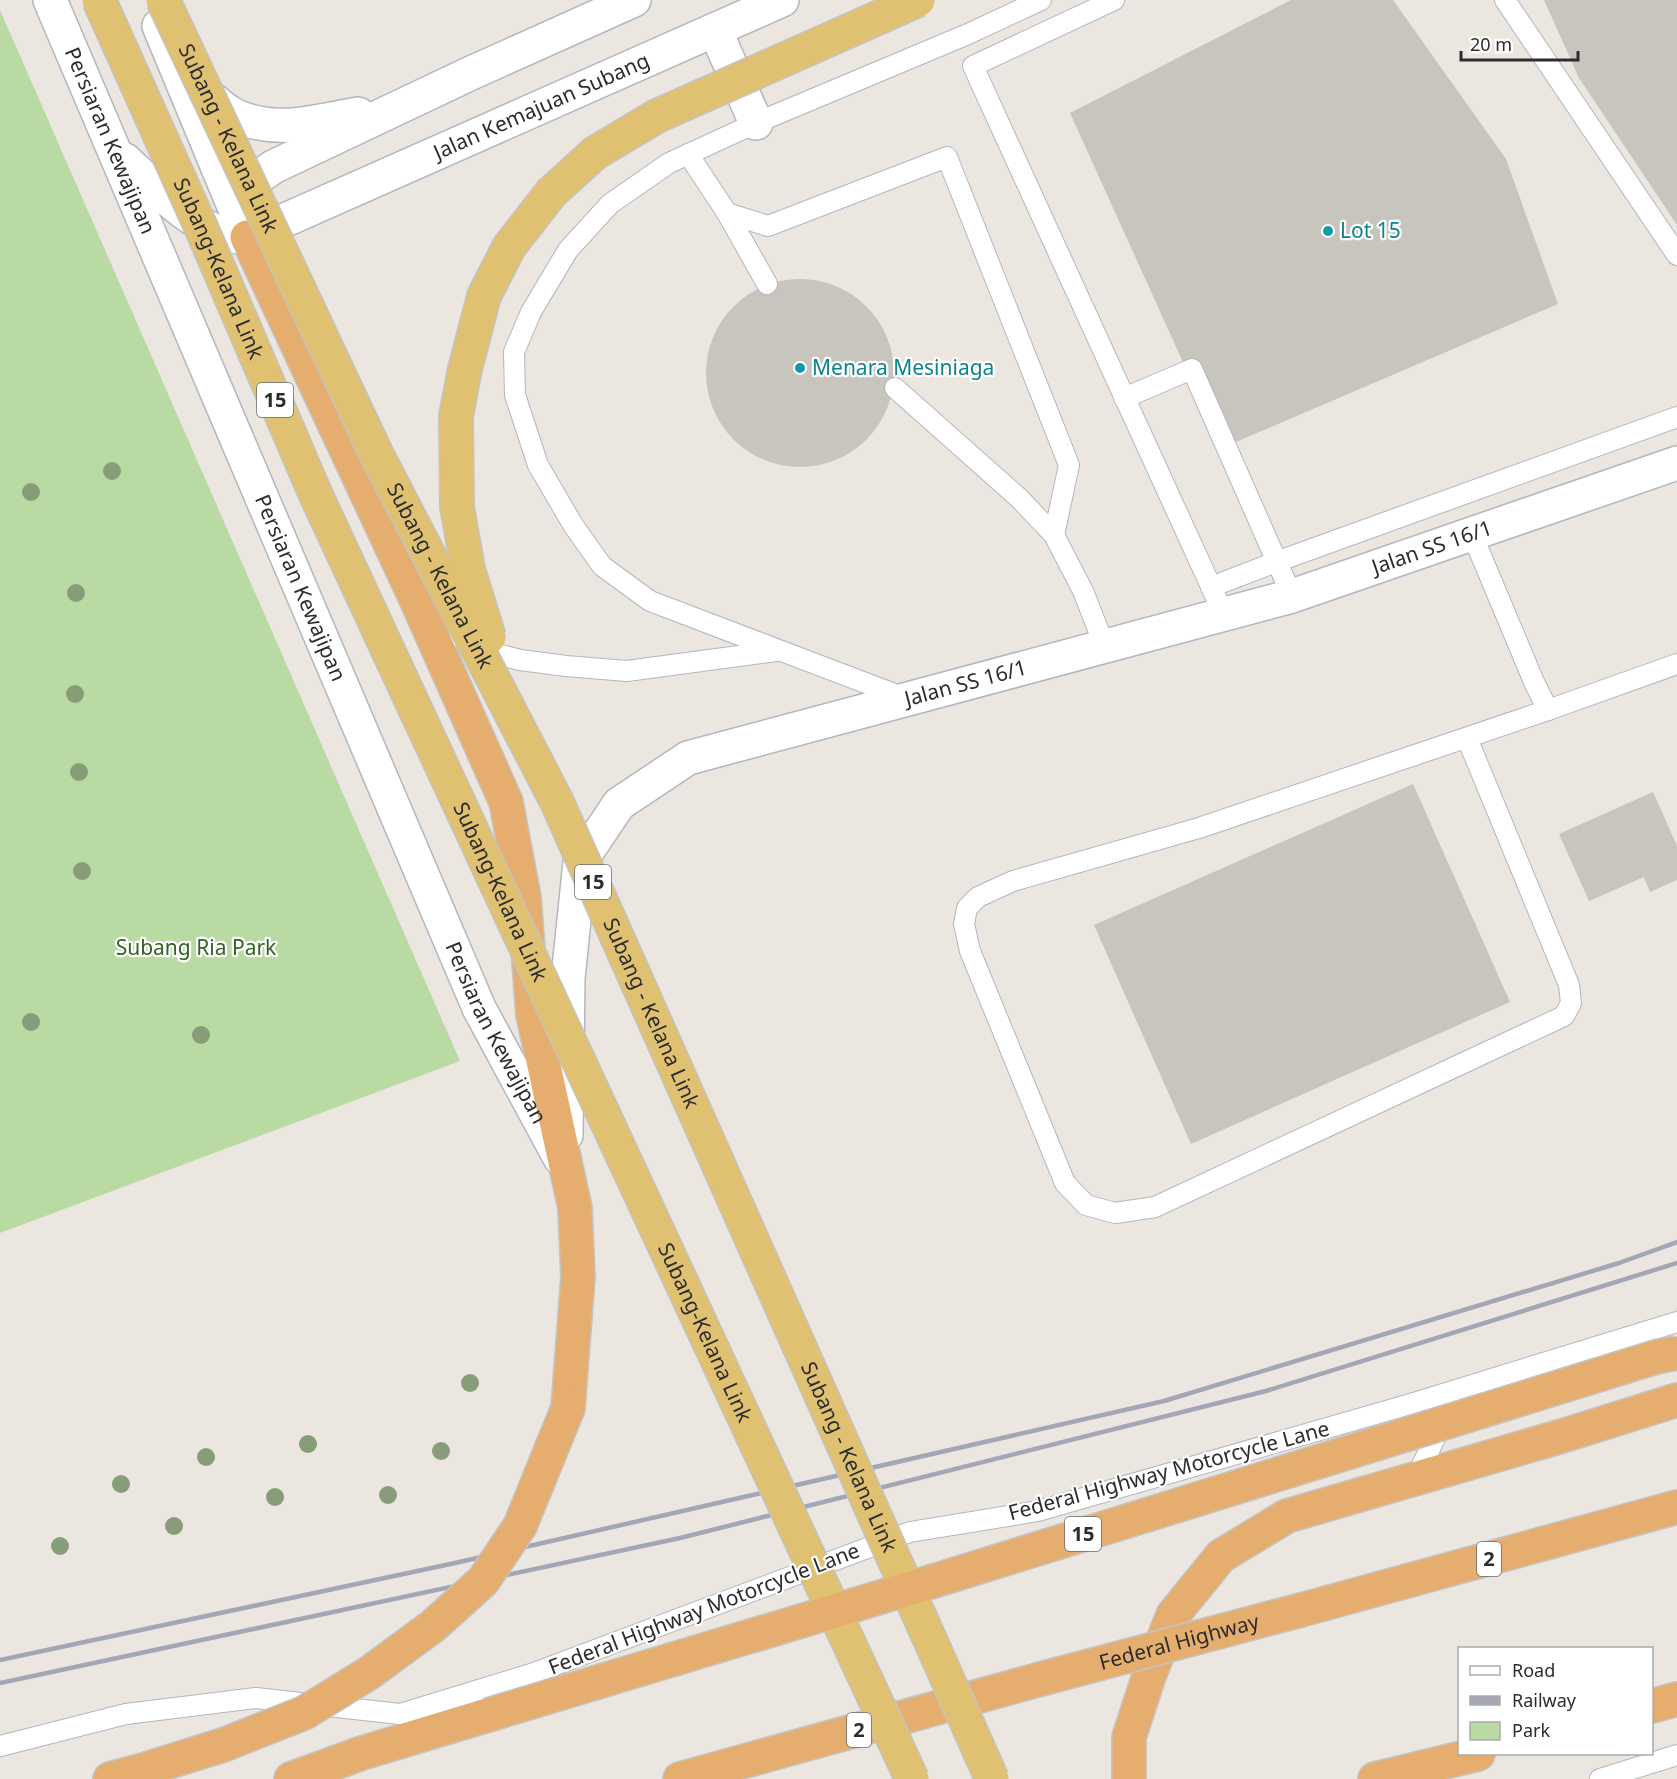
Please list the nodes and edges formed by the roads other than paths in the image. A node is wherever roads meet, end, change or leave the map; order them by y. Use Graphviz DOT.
graph roads {
  1 [pos="50,0"];
  2 [pos="99,0"];
  3 [pos="148,0"];
  4 [pos="163,0"];
  5 [pos="634,0"];
  6 [pos="782,0"];
  7 [pos="918,0"];
  8 [pos="1041,0"];
  9 [pos="1114,0"];
  10 [pos="1505,0"];
  11 [pos="715,30"];
  12 [pos="178,70"];
  13 [pos="399,107"];
  14 [pos="756,123"];
  15 [pos="115,150"];
  16 [pos="688,154"];
  17 [pos="727,213"];
  18 [pos="247,237"];
  19 [pos="1677,255"];
  20 [pos="767,284"];
  21 [pos="895,388"];
  22 [pos="1124,398"];
  23 [pos="1677,417"];
  24 [pos="1677,463"];
  25 [pos="1472,534"];
  26 [pos="1054,535"];
  27 [pos="1276,562"];
  28 [pos="1292,596"];
  29 [pos="415,597"];
  30 [pos="1217,601"];
  31 [pos="1105,647"];
  32 [pos="780,650"];
  33 [pos="1677,664"];
  34 [pos="910,699"];
  35 [pos="1548,710"];
  36 [pos="1467,738"];
  37 [pos="557,802"];
  38 [pos="565,1167"];
  39 [pos="1677,1322"];
  40 [pos="1677,1353"];
  41 [pos="1458,1389"];
  42 [pos="1677,1400"];
  43 [pos="1677,1408"];
  44 [pos="1562,1436"];
  45 [pos="1416,1478"];
  46 [pos="1677,1507"];
  47 [pos="1677,1699"];
  48 [pos="1653,1706"];
  49 [pos="0,1746"];
  50 [pos="1474,1755"];
  51 [pos="1677,1755"];
  52 [pos="125,1775"];
  53 [pos="291,1779"];
  54 [pos="680,1779"];
  55 [pos="912,1779"];
  56 [pos="992,1779"];
  57 [pos="1129,1779"];
  58 [pos="1375,1779"];
  59 [pos="1600,1779"];
  1 -- 15 [label="main road, Persiaran Kewajipan"];
  2 -- 55 [label="main road, Subang-Kelana Link / 15, bridge"];
  3 -- 12 [label="main road"];
  4 -- 37 [label="main road, Subang - Kelana Link / 15, bridge"];
  5 -- 13 [label="main road"];
  6 -- 11 [label="main road, Jalan Kemajuan Subang"];
  7 -- 37 [label="main road, bridge"];
  8 -- 14 [label="lane"];
  9 -- 22 [label="lane"];
  10 -- 19 [label="lane"];
  11 -- 14 [label="main road"];
  11 -- 18 [label="main road, Jalan Kemajuan Subang"];
  12 -- 13 [label="main road"];
  12 -- 18 [label="main road"];
  13 -- 18 [label="main road"];
  14 -- 16 [label="lane"];
  15 -- 18 [label="main road"];
  15 -- 38 [label="main road, Persiaran Kewajipan"];
  16 -- 17 [label="lane"];
  16 -- 32 [label="lane"];
  17 -- 20 [label="lane"];
  17 -- 26 [label="lane"];
  18 -- 29 [label="highway"];
  21 -- 26 [label="lane"];
  22 -- 27 [label="lane"];
  22 -- 30 [label="lane"];
  23 -- 27 [label="lane"];
  24 -- 25 [label="main road, Jalan SS 16/1"];
  25 -- 28 [label="main road, Jalan SS 16/1"];
  25 -- 35 [label="lane"];
  26 -- 31 [label="lane"];
  27 -- 28 [label="lane"];
  27 -- 30 [label="lane"];
  28 -- 30 [label="main road, Jalan SS 16/1"];
  29 -- 32 [label="lane"];
  29 -- 38 [label="highway"];
  30 -- 31 [label="main road, Jalan SS 16/1"];
  31 -- 34 [label="main road, Jalan SS 16/1"];
  32 -- 34 [label="lane"];
  33 -- 35 [label="lane"];
  34 -- 38 [label="main road, Jalan SS 16/1"];
  35 -- 36 [label="lane"];
  36 -- 36 [label="lane"];
  37 -- 56 [label="main road, Subang - Kelana Link / 15, bridge"];
  38 -- 52 [label="highway, bridge"];
  39 -- 41 [label="lane, Federal Highway Motorcycle Lane"];
  40 -- 53 [label="highway, 15, bridge"];
  41 -- 45 [label="lane"];
  41 -- 49 [label="lane, Federal Highway Motorcycle Lane"];
  42 -- 44 [label="highway"];
  43 -- 44 [label="highway"];
  44 -- 45 [label="highway"];
  45 -- 57 [label="highway"];
  46 -- 54 [label="highway, Federal Highway / 2, bridge"];
  47 -- 48 [label="highway"];
  50 -- 58 [label="highway"];
  51 -- 59 [label="lane"];
}
